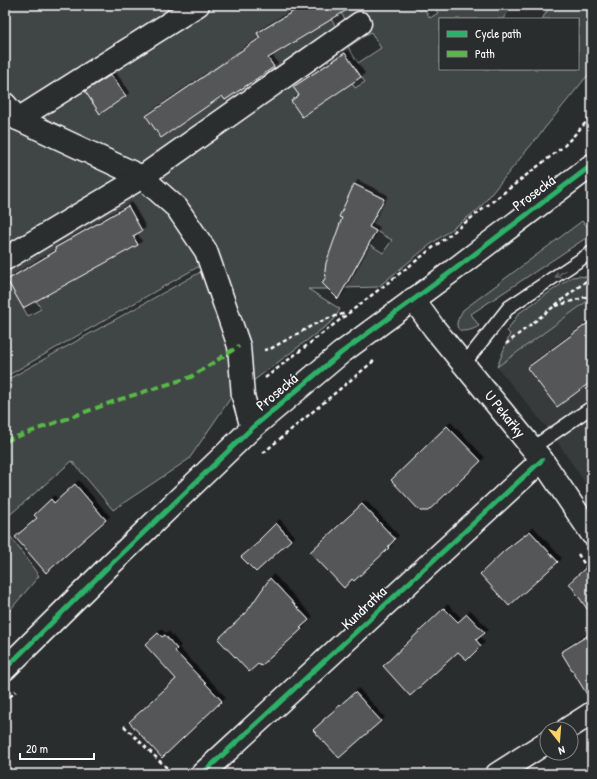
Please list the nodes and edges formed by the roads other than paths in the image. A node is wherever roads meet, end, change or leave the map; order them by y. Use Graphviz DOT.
graph roads {
  1 [pos="198,5"];
  2 [pos="360,23"];
  3 [pos="11,112"];
  4 [pos="592,165"];
  5 [pos="142,177"];
  6 [pos="592,252"];
  7 [pos="5,259"];
  8 [pos="413,299"];
  9 [pos="464,364"];
  10 [pos="592,406"];
  11 [pos="252,428"];
  12 [pos="537,454"];
  13 [pos="592,534"];
  14 [pos="5,668"];
  15 [pos="592,713"];
  16 [pos="579,721"];
  17 [pos="539,747"];
  18 [pos="202,774"];
  19 [pos="497,774"];
  1 -- 3 [label="street"];
  2 -- 5 [label="street"];
  3 -- 5 [label="street"];
  4 -- 8 [label="street, Prosecká"];
  5 -- 7 [label="street"];
  5 -- 11 [label="street"];
  6 -- 9 [label="lane, one-way"];
  8 -- 9 [label="street, U Pekařky"];
  8 -- 11 [label="street, Prosecká"];
  9 -- 12 [label="street, U Pekařky"];
  10 -- 12 [label="lane"];
  11 -- 14 [label="street, Prosecká"];
  12 -- 13 [label="street, U Pekařky"];
  12 -- 18 [label="street, Kundratka"];
  15 -- 16 [label="street"];
  17 -- 19 [label="street"];
}
